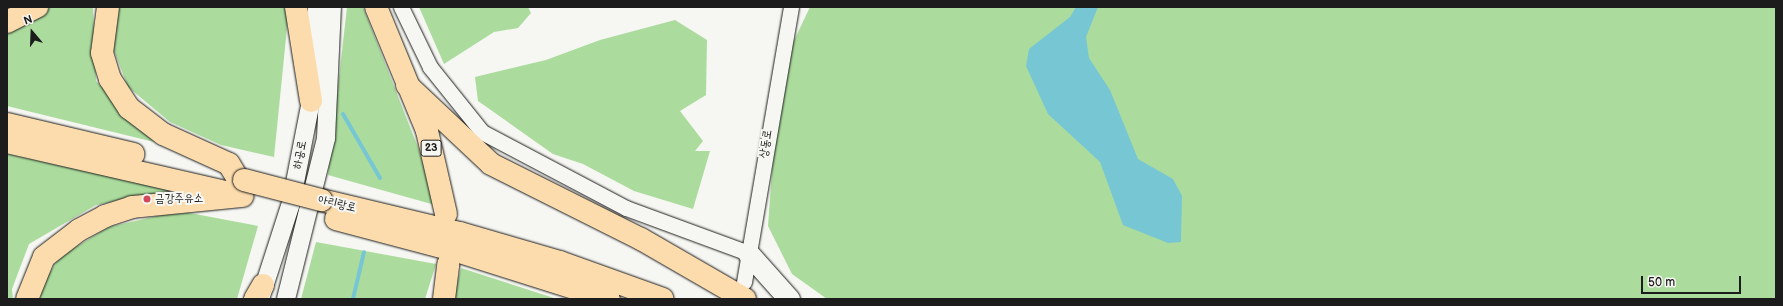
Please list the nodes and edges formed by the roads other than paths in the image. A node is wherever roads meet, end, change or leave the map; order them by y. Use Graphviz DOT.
graph roads {
  1 [pos="37,7"];
  2 [pos="108,7"];
  3 [pos="296,7"];
  4 [pos="317,7"];
  5 [pos="332,7"];
  6 [pos="376,7"];
  7 [pos="401,7"];
  8 [pos="791,7"];
  9 [pos="7,22"];
  10 [pos="407,85"];
  11 [pos="310,101"];
  12 [pos="7,124"];
  13 [pos="7,142"];
  14 [pos="245,188"];
  15 [pos="319,207"];
  16 [pos="446,214"];
  17 [pos="748,253"];
  18 [pos="448,264"];
  19 [pos="745,290"];
  20 [pos="259,294"];
  21 [pos="27,299"];
  22 [pos="286,299"];
  23 [pos="444,299"];
  24 [pos="609,299"];
  25 [pos="662,299"];
  26 [pos="789,299"];
  1 -- 9 [label="highway"];
  2 -- 14 [label="highway"];
  3 -- 11 [label="highway"];
  4 -- 11 [label="street, 하공로"];
  5 -- 22 [label="street, 하공로"];
  6 -- 10 [label="highway, 23"];
  7 -- 17 [label="street"];
  8 -- 17 [label="street, 상동로"];
  10 -- 16 [label="highway, 23"];
  10 -- 19 [label="highway"];
  11 -- 20 [label="street, 하공로"];
  12 -- 14 [label="highway, 아리랑로"];
  13 -- 14 [label="highway, 아리랑로"];
  14 -- 15 [label="highway, 아리랑로, bridge"];
  14 -- 21 [label="highway"];
  15 -- 24 [label="highway, 아리랑로"];
  15 -- 25 [label="highway, 아리랑로"];
  17 -- 19 [label="street, 상동로"];
  17 -- 26 [label="main road"];
  18 -- 23 [label="highway"];
}
